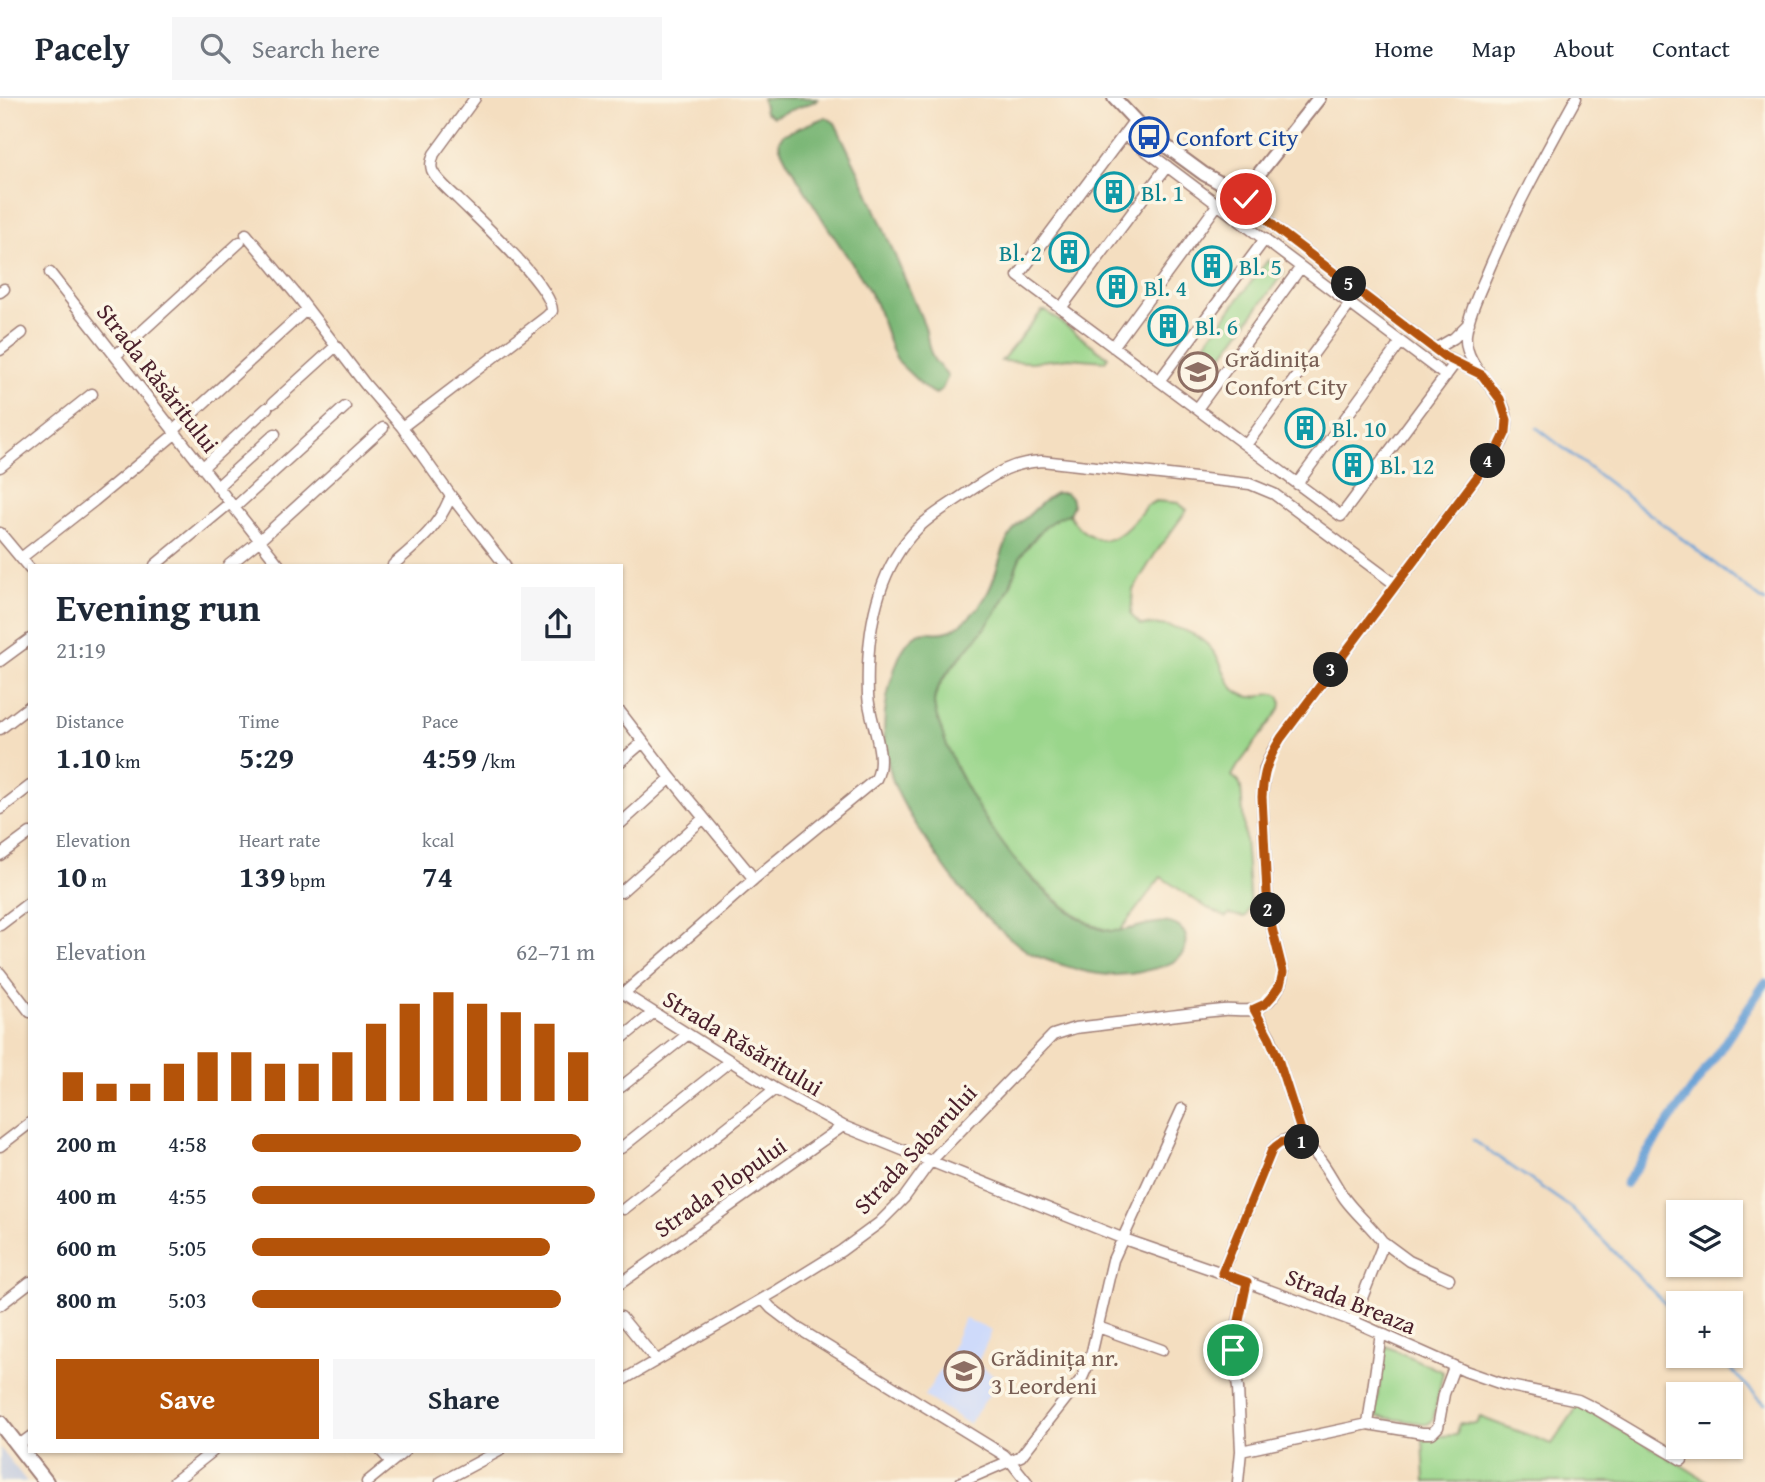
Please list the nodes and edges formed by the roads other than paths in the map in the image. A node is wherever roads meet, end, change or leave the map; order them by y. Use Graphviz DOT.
graph roads {
  1 [pos="475,98"];
  2 [pos="1114,98"];
  3 [pos="1319,98"];
  4 [pos="1576,98"];
  5 [pos="1134,121"];
  6 [pos="1125,134"];
  7 [pos="1167,166"];
  8 [pos="1242,195"];
  9 [pos="1218,204"];
  10 [pos="1265,239"];
  11 [pos="1306,251"];
  12 [pos="1299,265"];
  13 [pos="50,273"];
  14 [pos="1350,304"];
  15 [pos="1062,308"];
  16 [pos="307,309"];
  17 [pos="1469,322"];
  18 [pos="22,333"];
  19 [pos="1401,342"];
  20 [pos="1467,345"];
  21 [pos="336,346"];
  22 [pos="1113,347"];
  23 [pos="1435,349"];
  24 [pos="0,350"];
  25 [pos="115,356"];
  26 [pos="1445,357"];
  27 [pos="1455,362"];
  28 [pos="1482,375"];
  29 [pos="1446,376"];
  30 [pos="1159,381"];
  31 [pos="92,394"];
  32 [pos="345,407"];
  33 [pos="1197,409"];
  34 [pos="402,427"];
  35 [pos="383,428"];
  36 [pos="174,433"];
  37 [pos="275,434"];
  38 [pos="1246,446"];
  39 [pos="0,467"];
  40 [pos="202,468"];
  41 [pos="1297,484"];
  42 [pos="217,487"];
  43 [pos="452,496"];
  44 [pos="232,506"];
  45 [pos="0,533"];
  46 [pos="260,540"];
  47 [pos="21,558"];
  48 [pos="156,564"];
  49 [pos="230,564"];
  50 [pos="278,564"];
  51 [pos="394,564"];
  52 [pos="504,564"];
  53 [pos="28,567"];
  54 [pos="1395,584"];
  55 [pos="28,640"];
  56 [pos="0,661"];
  57 [pos="28,708"];
  58 [pos="623,716"];
  59 [pos="0,729"];
  60 [pos="643,742"];
  61 [pos="623,759"];
  62 [pos="671,778"];
  63 [pos="28,788"];
  64 [pos="0,809"];
  65 [pos="704,818"];
  66 [pos="623,821"];
  67 [pos="28,834"];
  68 [pos="0,855"];
  69 [pos="754,879"];
  70 [pos="623,890"];
  71 [pos="28,904"];
  72 [pos="0,925"];
  73 [pos="0,973"];
  74 [pos="623,992"];
  75 [pos="623,994"];
  76 [pos="28,1009"];
  77 [pos="1254,1009"];
  78 [pos="653,1013"];
  79 [pos="687,1035"];
  80 [pos="623,1037"];
  81 [pos="730,1061"];
  82 [pos="623,1085"];
  83 [pos="775,1089"];
  84 [pos="1182,1108"];
  85 [pos="28,1125"];
  86 [pos="843,1126"];
  87 [pos="1305,1143"];
  88 [pos="0,1146"];
  89 [pos="623,1146"];
  90 [pos="930,1162"];
  91 [pos="624,1209"];
  92 [pos="1124,1239"];
  93 [pos="1382,1241"];
  94 [pos="1222,1273"];
  95 [pos="1448,1279"];
  96 [pos="623,1282"];
  97 [pos="1247,1282"];
  98 [pos="28,1284"];
  99 [pos="763,1299"];
  100 [pos="0,1306"];
  101 [pos="623,1319"];
  102 [pos="1353,1321"];
  103 [pos="1098,1327"];
  104 [pos="1381,1333"];
  105 [pos="1162,1350"];
  106 [pos="656,1360"];
  107 [pos="1454,1367"];
  108 [pos="623,1380"];
  109 [pos="0,1423"];
  110 [pos="1368,1424"];
  111 [pos="24,1441"];
  112 [pos="1241,1451"];
  113 [pos="30,1453"];
  114 [pos="210,1453"];
  115 [pos="383,1453"];
  116 [pos="402,1453"];
  117 [pos="495,1453"];
  118 [pos="1682,1460"];
  119 [pos="391,1462"];
  120 [pos="1011,1462"];
  121 [pos="46,1482"];
  122 [pos="174,1482"];
  123 [pos="367,1482"];
  124 [pos="441,1482"];
  125 [pos="961,1482"];
  126 [pos="1027,1482"];
  127 [pos="1238,1482"];
  1 -- 34 [label="street"];
  2 -- 5 [label="street"];
  3 -- 8 [label="street"];
  4 -- 17 [label="street"];
  5 -- 6 [label="street"];
  5 -- 8 [label="street"];
  6 -- 7 [label="street"];
  6 -- 15 [label="street"];
  7 -- 9 [label="street"];
  7 -- 15 [label="street"];
  8 -- 11 [label="street"];
  9 -- 10 [label="street"];
  9 -- 22 [label="street"];
  10 -- 12 [label="street"];
  10 -- 30 [label="street"];
  11 -- 12 [label="street"];
  11 -- 23 [label="street"];
  12 -- 14 [label="street"];
  12 -- 33 [label="street"];
  13 -- 25 [label="street, Strada Răsăritului"];
  14 -- 19 [label="street"];
  14 -- 38 [label="street"];
  15 -- 22 [label="street"];
  16 -- 21 [label="street"];
  16 -- 25 [label="street"];
  16 -- 36 [label="street"];
  17 -- 20 [label="street"];
  17 -- 23 [label="street"];
  18 -- 24 [label="street"];
  19 -- 29 [label="street"];
  19 -- 41 [label="street"];
  20 -- 26 [label="street"];
  20 -- 28 [label="street"];
  21 -- 34 [label="street"];
  21 -- 40 [label="street"];
  22 -- 30 [label="street"];
  23 -- 26 [label="street"];
  25 -- 36 [label="street, Strada Răsăritului"];
  26 -- 27 [label="street"];
  27 -- 28 [label="street"];
  27 -- 29 [label="street"];
  28 -- 54 [label="street"];
  29 -- 41 [label="street"];
  30 -- 33 [label="street"];
  31 -- 39 [label="street"];
  32 -- 44 [label="street"];
  33 -- 38 [label="street"];
  34 -- 43 [label="street"];
  35 -- 46 [label="street"];
  36 -- 40 [label="street, Strada Răsăritului"];
  36 -- 47 [label="street"];
  37 -- 42 [label="street"];
  38 -- 41 [label="street"];
  40 -- 42 [label="street, Strada Răsăritului"];
  42 -- 44 [label="street, Strada Răsăritului"];
  43 -- 51 [label="street"];
  43 -- 52 [label="street"];
  44 -- 46 [label="street, Strada Răsăritului"];
  44 -- 48 [label="street"];
  45 -- 47 [label="street"];
  46 -- 49 [label="street"];
  46 -- 50 [label="street, Strada Răsăritului"];
  47 -- 53 [label="street"];
  54 -- 69 [label="street, Strada Răsăritului"];
  54 -- 77 [label="street"];
  55 -- 56 [label="street"];
  57 -- 59 [label="street"];
  58 -- 60 [label="street"];
  60 -- 61 [label="street"];
  60 -- 62 [label="street"];
  62 -- 65 [label="street"];
  62 -- 66 [label="street"];
  63 -- 64 [label="street"];
  65 -- 69 [label="street"];
  65 -- 70 [label="street"];
  67 -- 68 [label="street"];
  69 -- 74 [label="street, Strada Răsăritului"];
  71 -- 72 [label="street"];
  73 -- 76 [label="street"];
  75 -- 78 [label="street, Strada Răsăritului"];
  77 -- 87 [label="street"];
  77 -- 90 [label="street, Strada Sabarului"];
  78 -- 79 [label="street, Strada Răsăritului"];
  78 -- 80 [label="street"];
  79 -- 81 [label="street, Strada Răsăritului"];
  79 -- 82 [label="street"];
  81 -- 83 [label="street, Strada Răsăritului"];
  81 -- 89 [label="street"];
  83 -- 86 [label="street, Strada Răsăritului"];
  83 -- 91 [label="street"];
  84 -- 92 [label="street"];
  85 -- 88 [label="street"];
  86 -- 90 [label="street, Strada Breaza"];
  86 -- 96 [label="street, Strada Plopului"];
  87 -- 93 [label="street"];
  87 -- 94 [label="street"];
  90 -- 92 [label="street, Strada Breaza"];
  90 -- 99 [label="street, Strada Sabarului"];
  92 -- 94 [label="street, Strada Breaza"];
  92 -- 103 [label="street"];
  93 -- 95 [label="street"];
  93 -- 102 [label="street"];
  94 -- 97 [label="street, Strada Breaza"];
  97 -- 102 [label="street, Strada Breaza"];
  97 -- 112 [label="street"];
  98 -- 100 [label="street"];
  99 -- 106 [label="street, Strada Sabarului"];
  99 -- 120 [label="street"];
  101 -- 106 [label="street"];
  102 -- 104 [label="street, Strada Breaza"];
  103 -- 105 [label="street"];
  103 -- 120 [label="street"];
  104 -- 107 [label="street, Strada Breaza"];
  104 -- 110 [label="street"];
  106 -- 108 [label="street, Strada Sabarului"];
  107 -- 110 [label="street"];
  107 -- 118 [label="street, Strada Breaza"];
  109 -- 111 [label="main road"];
  110 -- 112 [label="street"];
  112 -- 127 [label="street"];
  113 -- 121 [label="main road"];
  114 -- 122 [label="street"];
  115 -- 119 [label="street"];
  116 -- 119 [label="street"];
  117 -- 124 [label="street"];
  119 -- 123 [label="street"];
  120 -- 125 [label="street"];
  120 -- 126 [label="street"];
}
